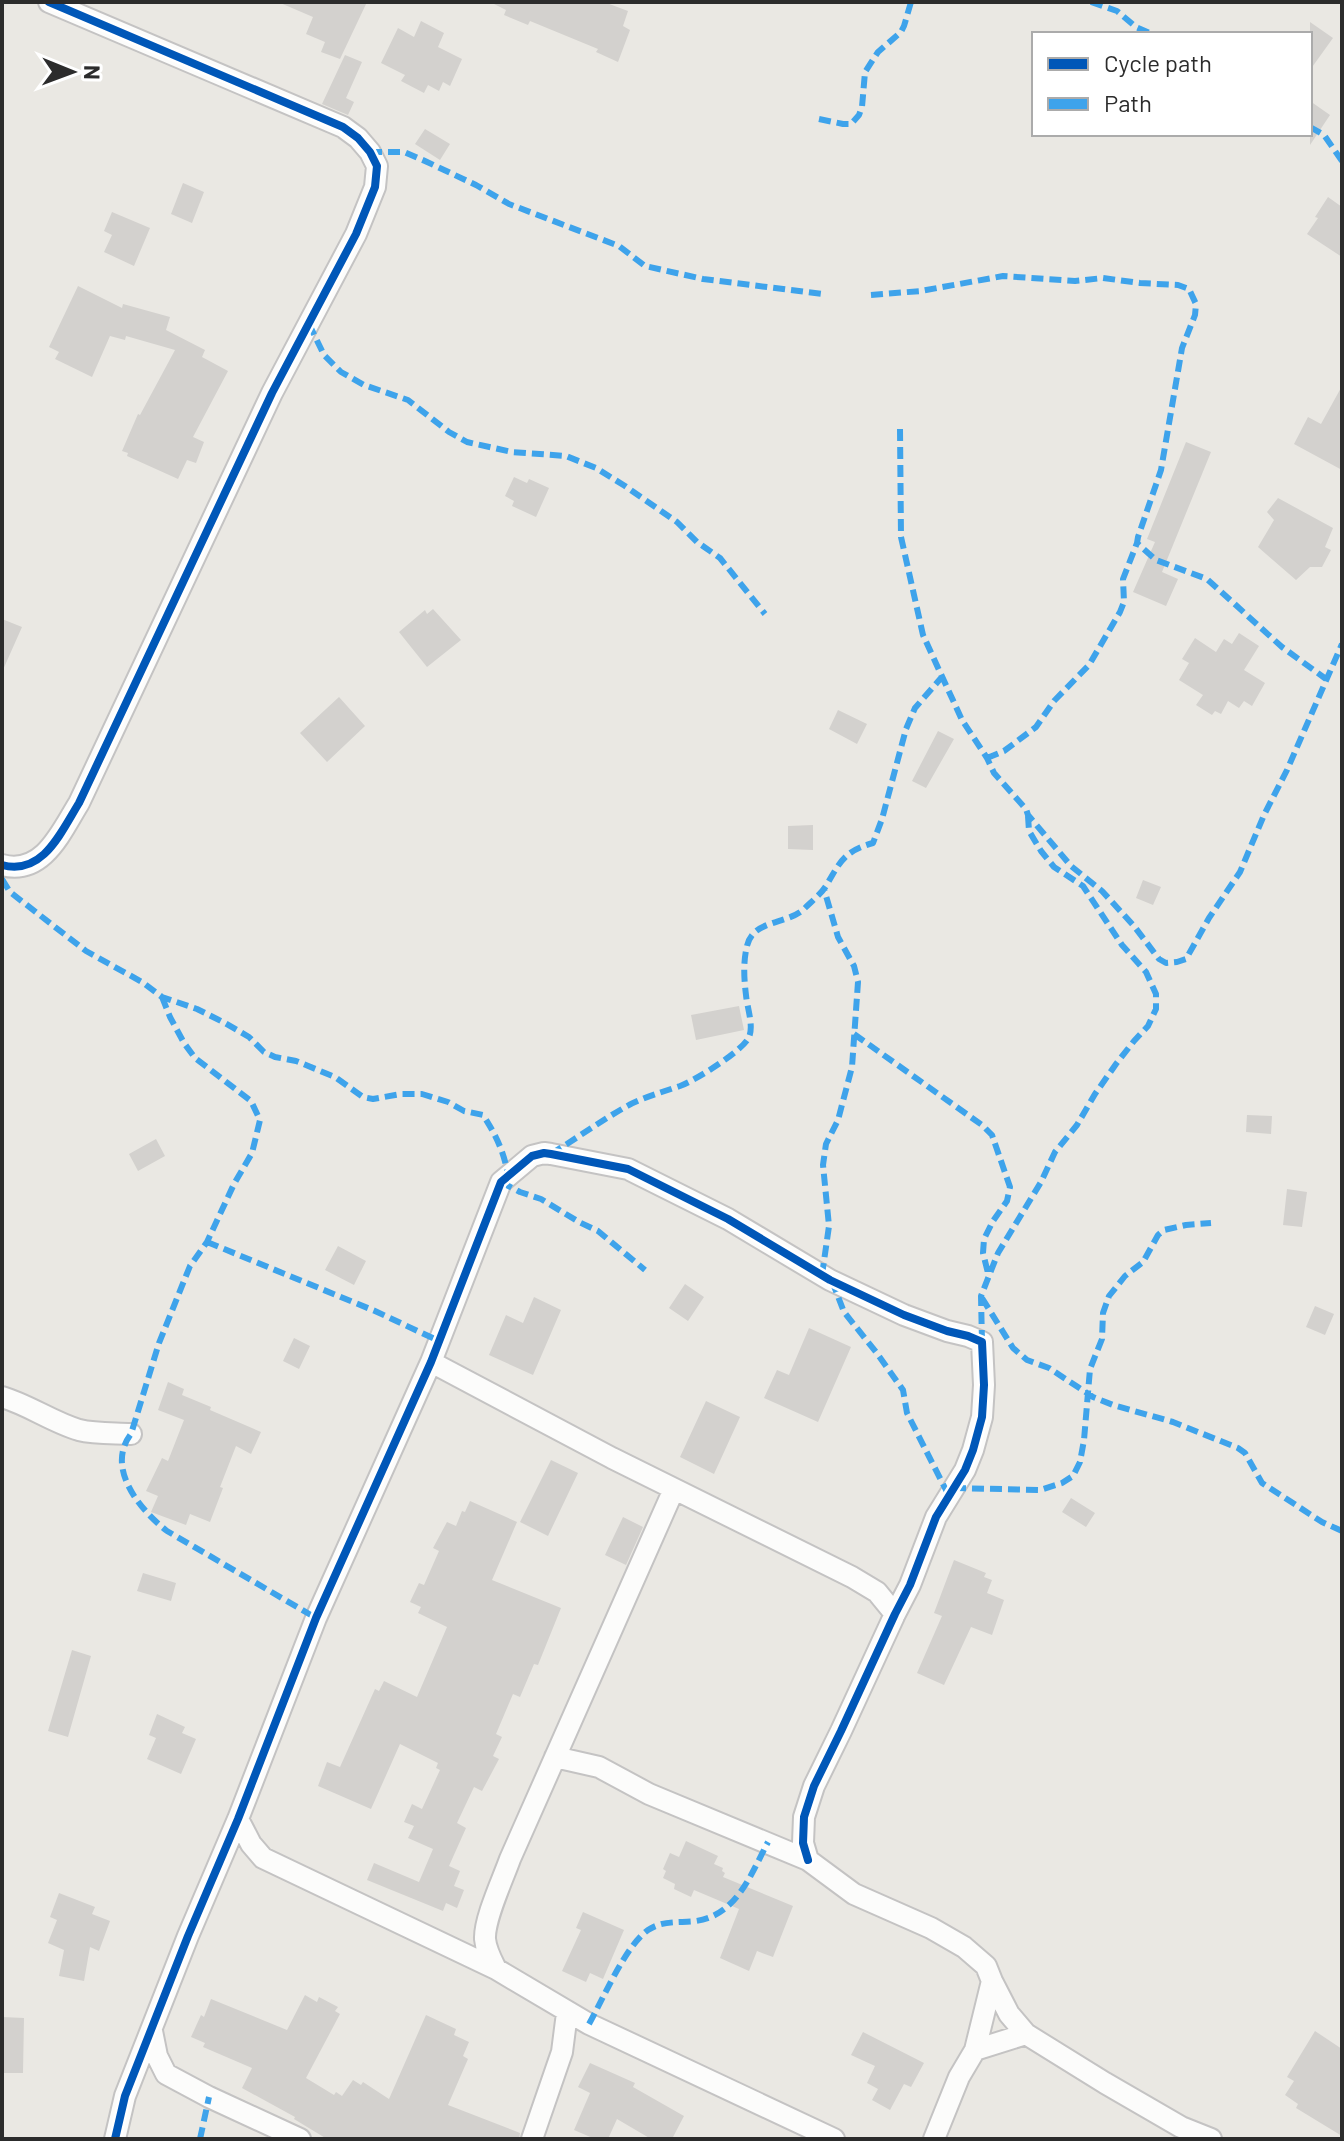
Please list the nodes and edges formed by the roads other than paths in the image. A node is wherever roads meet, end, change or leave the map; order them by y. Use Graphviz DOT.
graph roads {
  1 [pos="49,2"];
  2 [pos="2,865"];
  3 [pos="431,1362"];
  4 [pos="2,1397"];
  5 [pos="131,1434"];
  6 [pos="674,1489"];
  7 [pos="910,1585"];
  8 [pos="877,1592"];
  9 [pos="895,1614"];
  10 [pos="555,1757"];
  11 [pos="238,1819"];
  12 [pos="263,1858"];
  13 [pos="808,1860"];
  14 [pos="220,1861"];
  15 [pos="496,1969"];
  16 [pos="992,1981"];
  17 [pos="567,2013"];
  18 [pos="152,2031"];
  19 [pos="1026,2034"];
  20 [pos="975,2050"];
  21 [pos="115,2139"];
  22 [pos="300,2139"];
  23 [pos="532,2139"];
  24 [pos="834,2139"];
  25 [pos="934,2139"];
  26 [pos="1211,2139"];
  1 -- 2 [label="street"];
  3 -- 6 [label="street"];
  3 -- 7 [label="street"];
  3 -- 11 [label="street"];
  4 -- 5 [label="street"];
  6 -- 8 [label="street"];
  6 -- 10 [label="street"];
  7 -- 8 [label="street"];
  7 -- 9 [label="street"];
  8 -- 9 [label="street"];
  9 -- 13 [label="street"];
  10 -- 13 [label="street"];
  10 -- 15 [label="street"];
  11 -- 12 [label="street"];
  11 -- 14 [label="street"];
  12 -- 14 [label="street"];
  12 -- 15 [label="street"];
  13 -- 16 [label="street"];
  14 -- 18 [label="street"];
  15 -- 17 [label="street"];
  16 -- 19 [label="street"];
  16 -- 20 [label="street"];
  17 -- 23 [label="street"];
  17 -- 24 [label="street"];
  18 -- 21 [label="street"];
  18 -- 22 [label="street"];
  19 -- 20 [label="street"];
  19 -- 26 [label="street"];
  20 -- 25 [label="street"];
}
